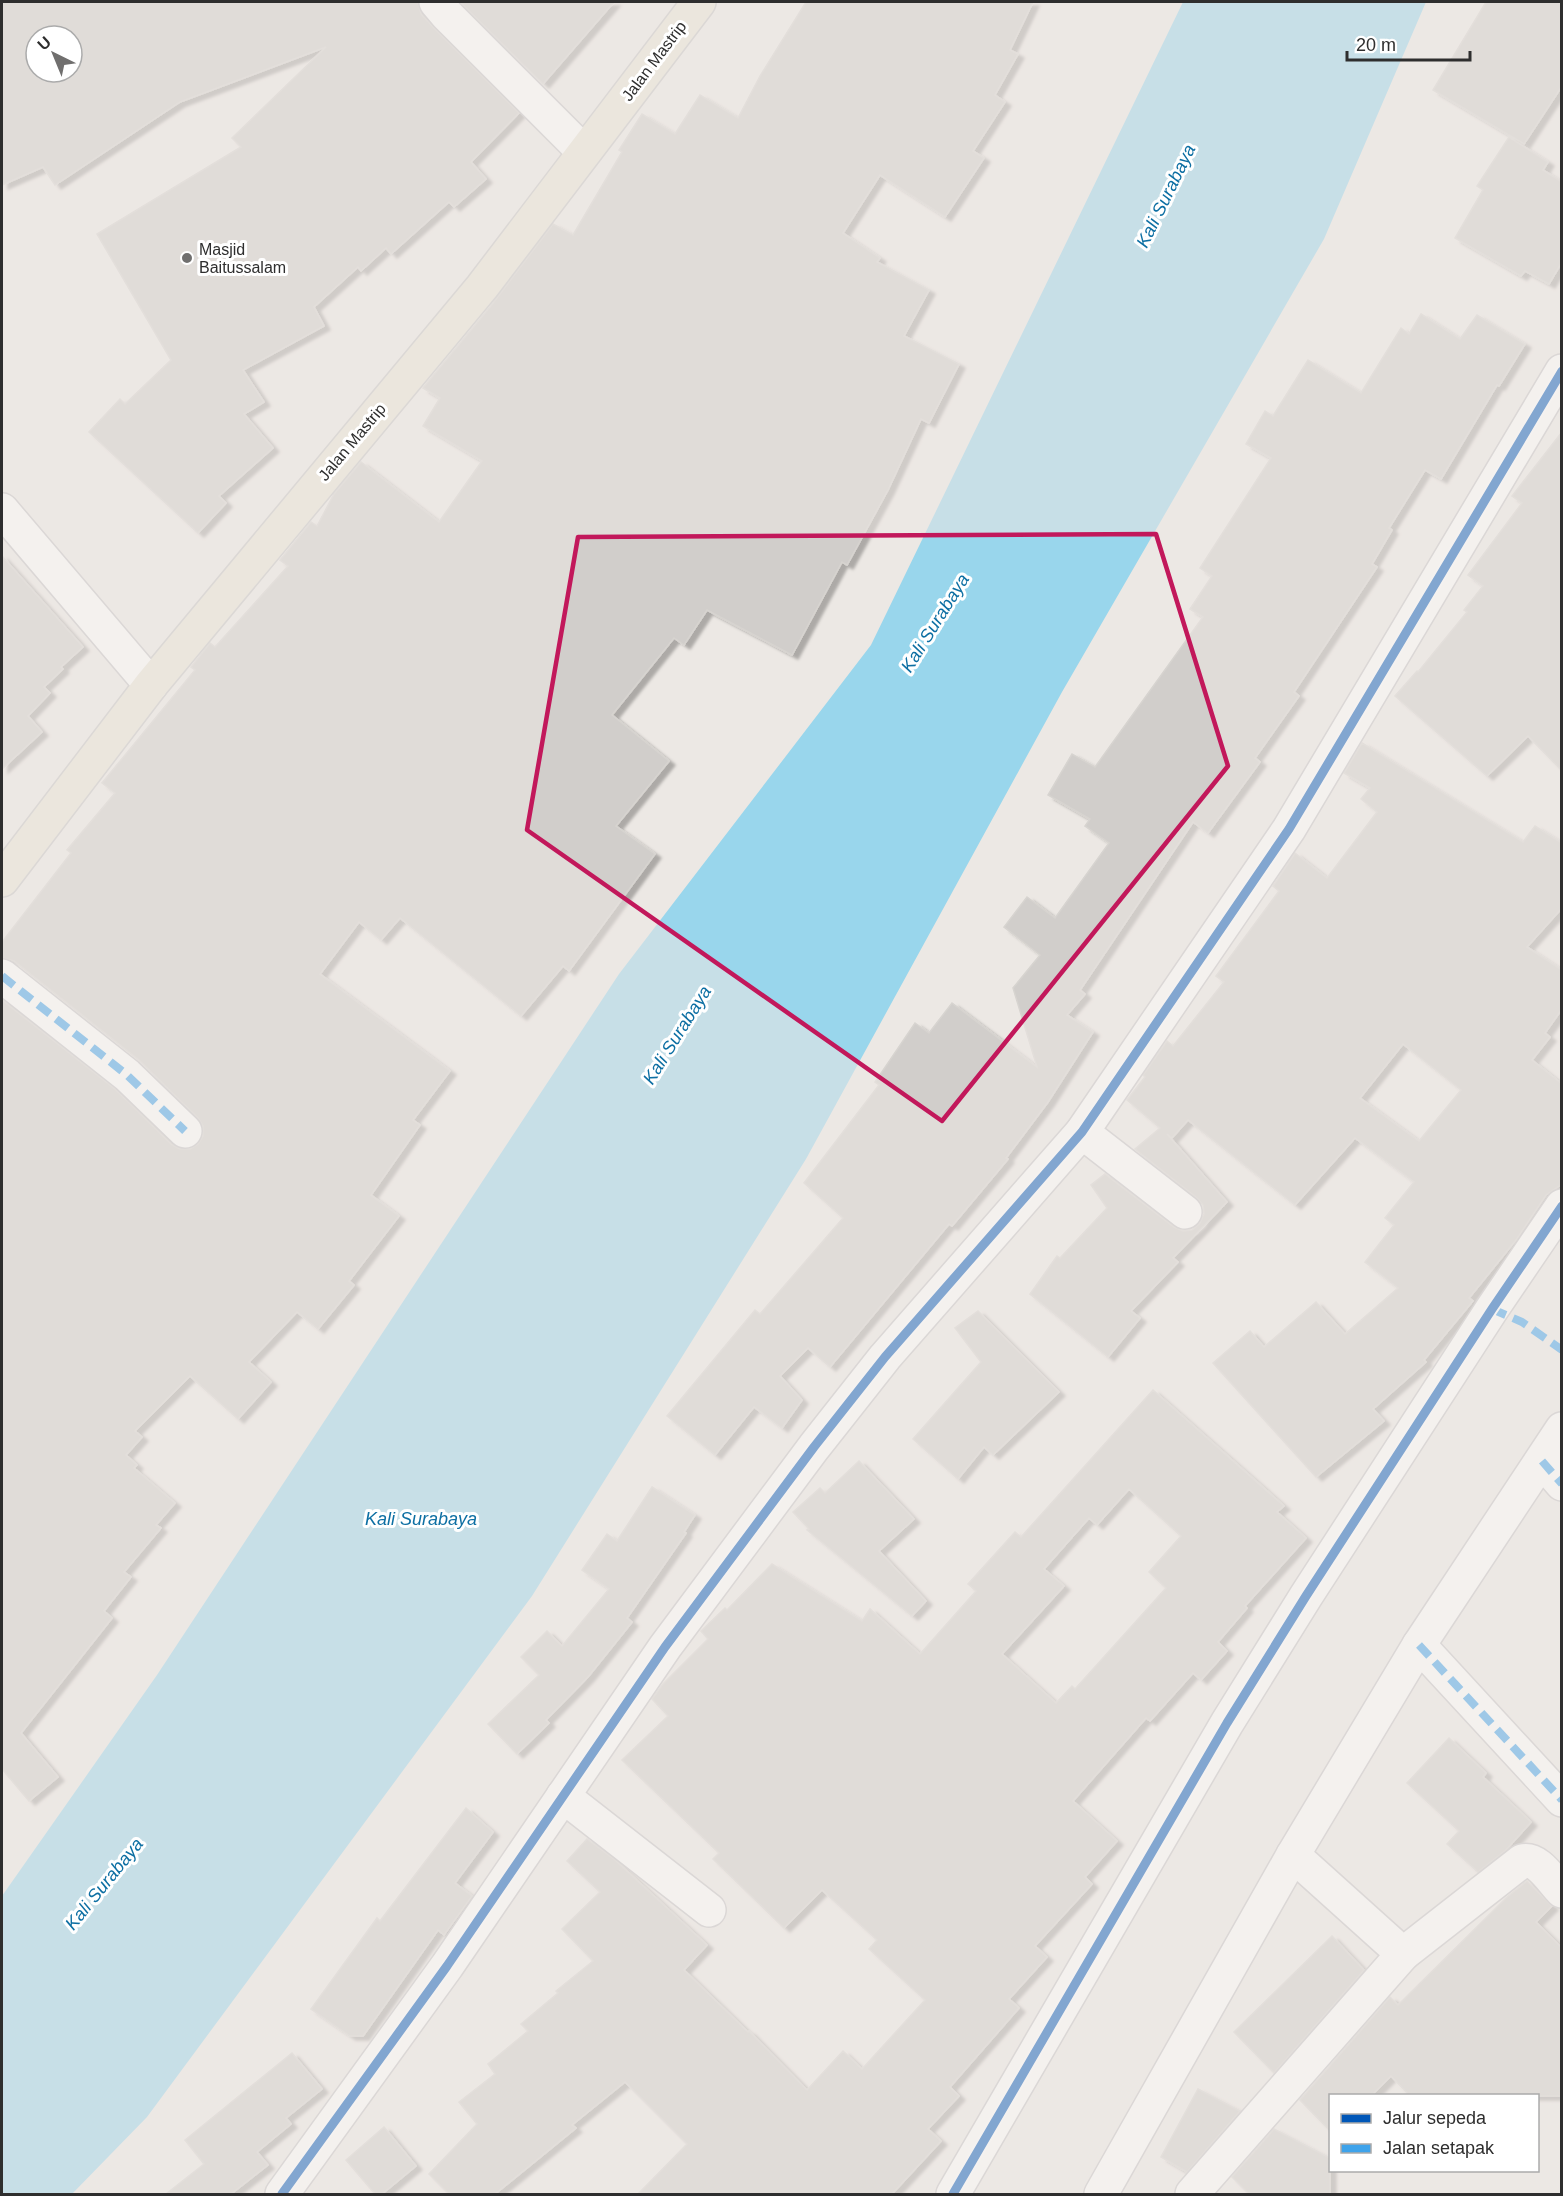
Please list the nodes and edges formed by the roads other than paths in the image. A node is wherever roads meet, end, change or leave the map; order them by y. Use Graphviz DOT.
graph roads {
  1 [pos="436,2"];
  2 [pos="699,2"];
  3 [pos="584,152"];
  4 [pos="1562,371"];
  5 [pos="2,510"];
  6 [pos="151,685"];
  7 [pos="2,880"];
  8 [pos="2,976"];
  9 [pos="185,1131"];
  10 [pos="1082,1132"];
  11 [pos="1562,1206"];
  12 [pos="1185,1212"];
  13 [pos="1562,1429"];
  14 [pos="1552,1472"];
  15 [pos="1419,1645"];
  16 [pos="563,1796"];
  17 [pos="1562,1800"];
  18 [pos="1293,1855"];
  19 [pos="1562,1891"];
  20 [pos="709,1910"];
  21 [pos="1404,1954"];
  22 [pos="282,2194"];
  23 [pos="953,2194"];
  24 [pos="1101,2194"];
  25 [pos="1192,2194"];
  1 -- 3 [label="street"];
  2 -- 3 [label="main road, Jalan Mastrip"];
  3 -- 6 [label="main road, Jalan Mastrip"];
  4 -- 10 [label="street"];
  5 -- 6 [label="street"];
  6 -- 7 [label="main road, Jalan Mastrip"];
  8 -- 9 [label="street"];
  10 -- 12 [label="street"];
  10 -- 16 [label="street"];
  11 -- 23 [label="street"];
  13 -- 14 [label="street"];
  14 -- 15 [label="street"];
  15 -- 17 [label="street"];
  15 -- 18 [label="street"];
  16 -- 20 [label="street"];
  16 -- 22 [label="street"];
  18 -- 21 [label="street"];
  18 -- 24 [label="street"];
  19 -- 21 [label="street"];
  21 -- 25 [label="street"];
}
